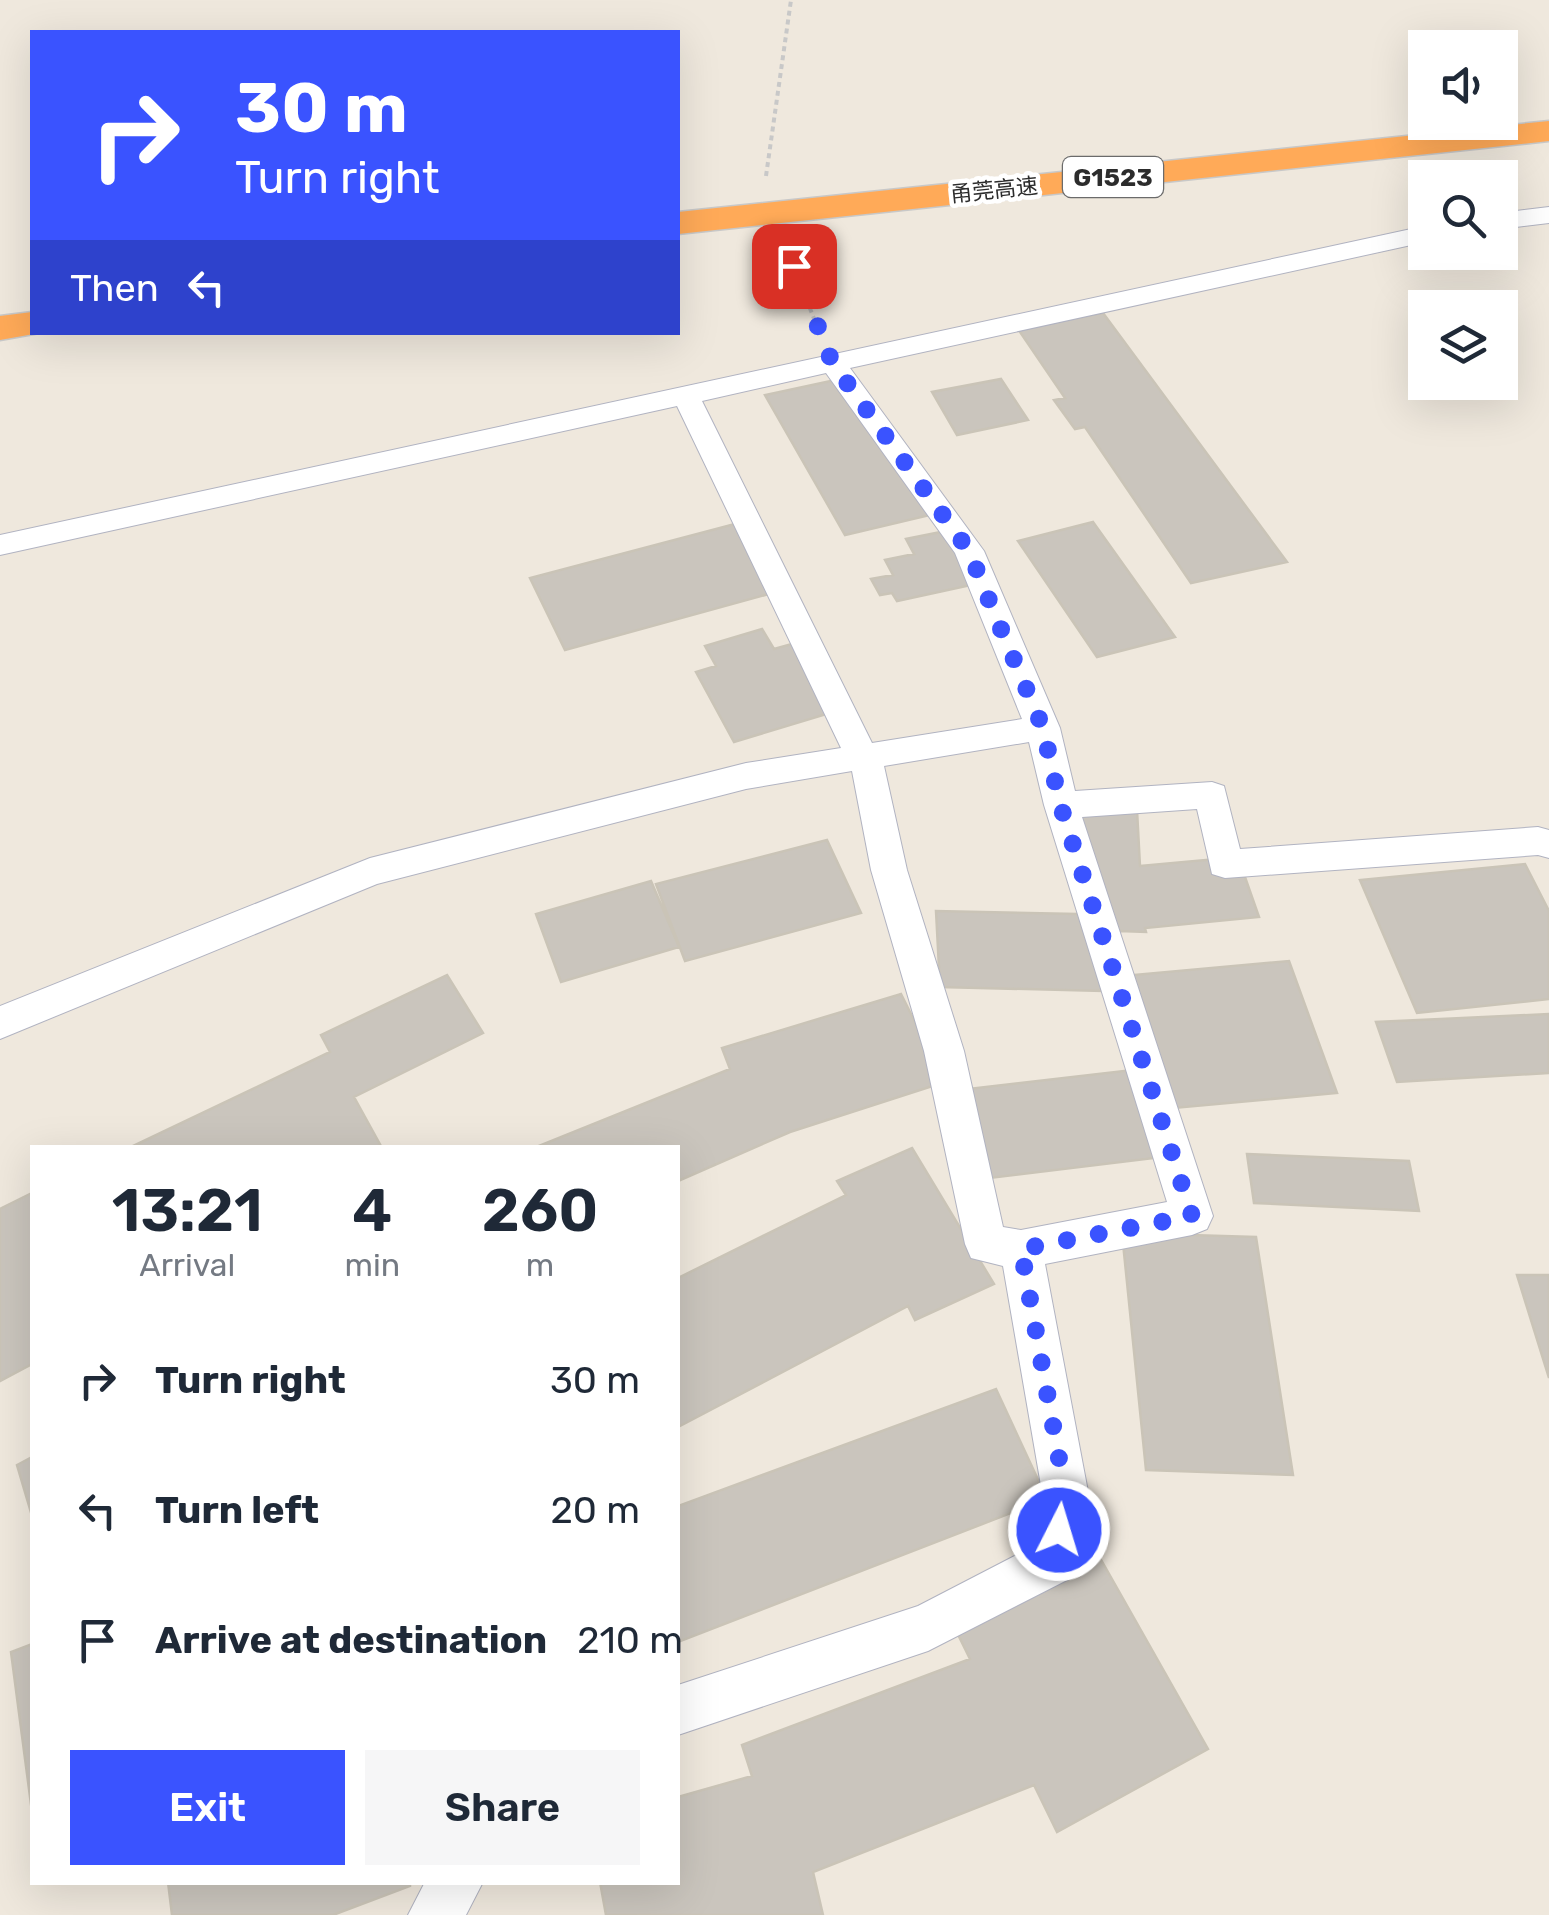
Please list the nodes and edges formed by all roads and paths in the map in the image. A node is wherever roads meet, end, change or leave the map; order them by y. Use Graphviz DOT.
graph roads {
  1 [pos="790,0"];
  2 [pos="1549,131"];
  3 [pos="1549,158"];
  4 [pos="766,176"];
  5 [pos="1549,215"];
  6 [pos="1518,219"];
  7 [pos="680,223"];
  8 [pos="1408,238"];
  9 [pos="680,249"];
  10 [pos="794,266"];
  11 [pos="30,292"];
  12 [pos="0,296"];
  13 [pos="30,324"];
  14 [pos="0,328"];
  15 [pos="832,362"];
  16 [pos="685,394"];
  17 [pos="0,544"];
  18 [pos="1043,728"];
  19 [pos="863,759"];
  20 [pos="1060,804"];
  21 [pos="1549,844"];
  22 [pos="0,1023"];
  23 [pos="1021,1249"];
  24 [pos="680,1709"];
  25 [pos="455,1885"];
  26 [pos="434,1915"];
  1 -- 4 [label="path"];
  2 -- 7 [label="highway, 甬莞高速 / G1523"];
  3 -- 9 [label="highway, 甬莞高速 / G1523"];
  5 -- 6 [label="street"];
  8 -- 15 [label="street"];
  10 -- 15 [label="path"];
  11 -- 12 [label="highway"];
  13 -- 14 [label="highway"];
  15 -- 16 [label="street"];
  15 -- 18 [label="street"];
  16 -- 17 [label="street"];
  16 -- 19 [label="street"];
  18 -- 19 [label="street"];
  18 -- 20 [label="street"];
  19 -- 22 [label="street"];
  19 -- 23 [label="street"];
  20 -- 21 [label="street"];
  20 -- 23 [label="street"];
  23 -- 24 [label="street"];
  25 -- 26 [label="street"];
}
